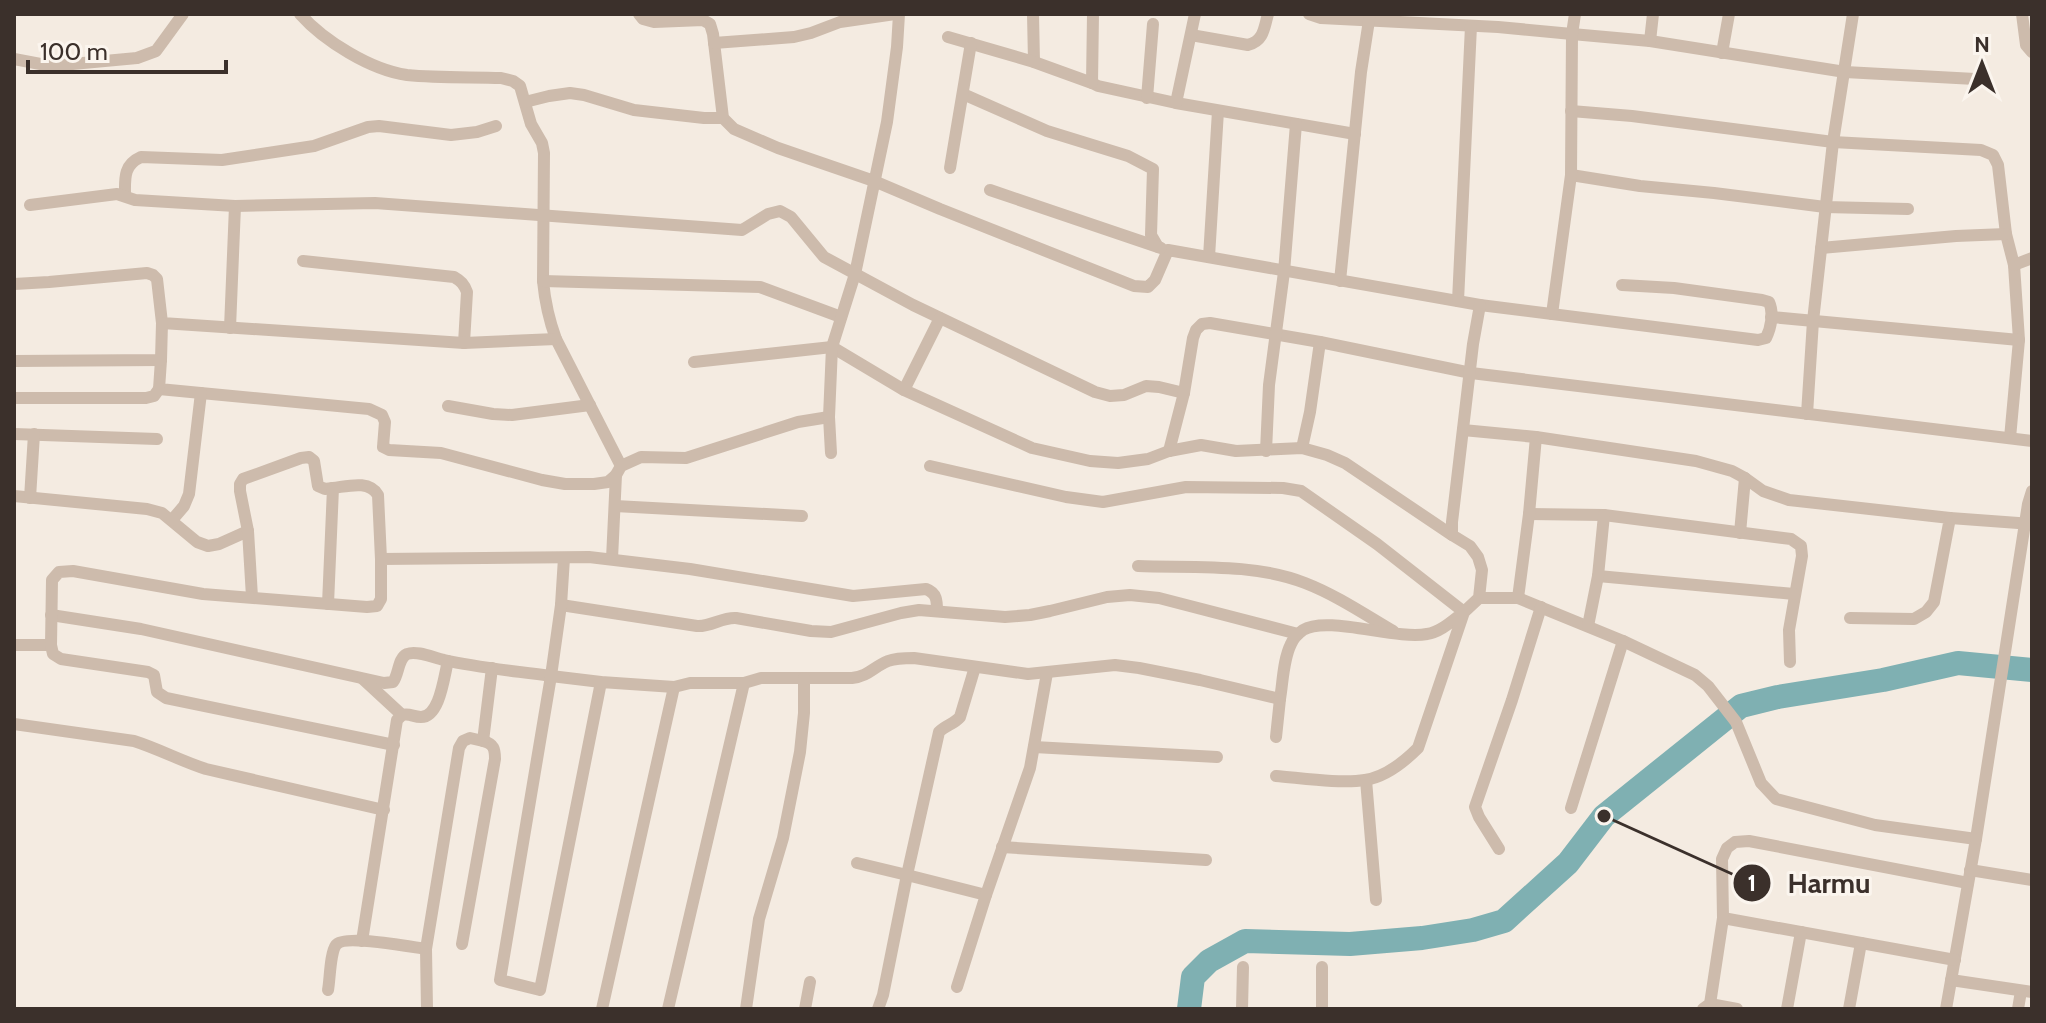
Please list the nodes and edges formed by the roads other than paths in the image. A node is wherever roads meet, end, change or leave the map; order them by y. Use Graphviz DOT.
graph roads {
  1 [pos="183,14"];
  2 [pos="300,14"];
  3 [pos="639,14"];
  4 [pos="897,14"];
  5 [pos="1033,14"];
  6 [pos="1093,14"];
  7 [pos="1195,14"];
  8 [pos="1268,14"];
  9 [pos="1309,14"];
  10 [pos="1575,14"];
  11 [pos="1653,14"];
  12 [pos="1729,14"];
  13 [pos="1853,14"];
  14 [pos="2022,14"];
  15 [pos="1370,18"];
  16 [pos="1499,21"];
  17 [pos="1462,22"];
  18 [pos="1153,24"];
  19 [pos="1572,34"];
  20 [pos="1191,35"];
  21 [pos="948,37"];
  22 [pos="1650,41"];
  23 [pos="714,43"];
  24 [pos="971,43"];
  25 [pos="2032,52"];
  26 [pos="1722,53"];
  27 [pos="14,59"];
  28 [pos="1034,62"];
  29 [pos="1845,72"];
  30 [pos="1975,79"];
  31 [pos="1092,83"];
  32 [pos="963,94"];
  33 [pos="1147,98"];
  34 [pos="525,102"];
  35 [pos="1176,103"];
  36 [pos="1218,111"];
  37 [pos="1571,111"];
  38 [pos="723,118"];
  39 [pos="1296,124"];
  40 [pos="496,126"];
  41 [pos="1355,134"];
  42 [pos="1833,142"];
  43 [pos="950,168"];
  44 [pos="1571,175"];
  45 [pos="874,181"];
  46 [pos="990,190"];
  47 [pos="125,196"];
  48 [pos="30,205"];
  49 [pos="235,206"];
  50 [pos="1825,207"];
  51 [pos="1908,209"];
  52 [pos="544,216"];
  53 [pos="2006,234"];
  54 [pos="1163,248"];
  55 [pos="1821,248"];
  56 [pos="1209,257"];
  57 [pos="2032,258"];
  58 [pos="303,261"];
  59 [pos="2014,265"];
  60 [pos="1284,272"];
  61 [pos="855,274"];
  62 [pos="543,281"];
  63 [pos="1340,281"];
  64 [pos="14,284"];
  65 [pos="1622,285"];
  66 [pos="1458,301"];
  67 [pos="1480,305"];
  68 [pos="1552,314"];
  69 [pos="841,317"];
  70 [pos="1771,317"];
  71 [pos="940,318"];
  72 [pos="1813,321"];
  73 [pos="162,323"];
  74 [pos="230,328"];
  75 [pos="1276,335"];
  76 [pos="556,339"];
  77 [pos="2019,340"];
  78 [pos="1320,342"];
  79 [pos="464,343"];
  80 [pos="832,347"];
  81 [pos="161,360"];
  82 [pos="14,361"];
  83 [pos="694,362"];
  84 [pos="1471,373"];
  85 [pos="159,389"];
  86 [pos="904,390"];
  87 [pos="201,393"];
  88 [pos="1184,393"];
  89 [pos="14,398"];
  90 [pos="590,405"];
  91 [pos="448,406"];
  92 [pos="1807,414"];
  93 [pos="829,417"];
  94 [pos="1463,430"];
  95 [pos="14,434"];
  96 [pos="34,434"];
  97 [pos="1536,437"];
  98 [pos="2010,438"];
  99 [pos="157,439"];
  100 [pos="2032,441"];
  101 [pos="1302,448"];
  102 [pos="1169,451"];
  103 [pos="1266,451"];
  104 [pos="831,453"];
  105 [pos="930,466"];
  106 [pos="619,470"];
  107 [pos="1745,478"];
  108 [pos="333,488"];
  109 [pos="2032,491"];
  110 [pos="14,496"];
  111 [pos="30,498"];
  112 [pos="615,506"];
  113 [pos="1529,514"];
  114 [pos="1604,515"];
  115 [pos="802,516"];
  116 [pos="1950,518"];
  117 [pos="172,520"];
  118 [pos="2028,524"];
  119 [pos="248,531"];
  120 [pos="1740,533"];
  121 [pos="1452,535"];
  122 [pos="564,558"];
  123 [pos="381,559"];
  124 [pos="612,559"];
  125 [pos="1138,566"];
  126 [pos="1598,576"];
  127 [pos="2032,579"];
  128 [pos="2016,580"];
  129 [pos="1794,594"];
  130 [pos="252,597"];
  131 [pos="1479,598"];
  132 [pos="1518,598"];
  133 [pos="328,604"];
  134 [pos="561,605"];
  135 [pos="1541,607"];
  136 [pos="937,611"];
  137 [pos="1464,612"];
  138 [pos="51,615"];
  139 [pos="1850,618"];
  140 [pos="1588,626"];
  141 [pos="1298,634"];
  142 [pos="1398,634"];
  143 [pos="1623,641"];
  144 [pos="14,645"];
  145 [pos="51,645"];
  146 [pos="448,661"];
  147 [pos="1790,662"];
  148 [pos="975,667"];
  149 [pos="492,668"];
  150 [pos="1047,673"];
  151 [pos="551,676"];
  152 [pos="804,678"];
  153 [pos="363,679"];
  154 [pos="601,682"];
  155 [pos="744,683"];
  156 [pos="674,687"];
  157 [pos="1280,699"];
  158 [pos="402,715"];
  159 [pos="14,724"];
  160 [pos="1276,737"];
  161 [pos="483,741"];
  162 [pos="394,745"];
  163 [pos="1034,747"];
  164 [pos="1217,757"];
  165 [pos="1276,776"];
  166 [pos="1366,780"];
  167 [pos="1571,808"];
  168 [pos="384,810"];
  169 [pos="1976,839"];
  170 [pos="1002,847"];
  171 [pos="1499,849"];
  172 [pos="1206,860"];
  173 [pos="857,863"];
  174 [pos="907,875"];
  175 [pos="1969,876"];
  176 [pos="2032,880"];
  177 [pos="986,895"];
  178 [pos="1376,900"];
  179 [pos="1723,918"];
  180 [pos="1801,932"];
  181 [pos="362,941"];
  182 [pos="1861,943"];
  183 [pos="462,944"];
  184 [pos="426,949"];
  185 [pos="1955,960"];
  186 [pos="1243,967"];
  187 [pos="1322,967"];
  188 [pos="1951,980"];
  189 [pos="810,982"];
  190 [pos="957,987"];
  191 [pos="328,990"];
  192 [pos="2027,992"];
  193 [pos="1706,1007"];
  194 [pos="427,1009"];
  195 [pos="602,1009"];
  196 [pos="668,1009"];
  197 [pos="746,1009"];
  198 [pos="805,1009"];
  199 [pos="878,1009"];
  200 [pos="1242,1009"];
  201 [pos="1322,1009"];
  202 [pos="1737,1009"];
  203 [pos="1787,1009"];
  204 [pos="1849,1009"];
  205 [pos="1946,1009"];
  206 [pos="2018,1009"];
  1 -- 27 [label="street"];
  2 -- 34 [label="street"];
  3 -- 23 [label="street"];
  4 -- 23 [label="street"];
  4 -- 45 [label="street"];
  5 -- 28 [label="street"];
  6 -- 31 [label="street"];
  7 -- 20 [label="street"];
  8 -- 20 [label="street"];
  9 -- 15 [label="street"];
  10 -- 19 [label="street"];
  11 -- 22 [label="street"];
  12 -- 26 [label="street"];
  13 -- 29 [label="street"];
  14 -- 25 [label="street"];
  15 -- 17 [label="street"];
  15 -- 41 [label="street"];
  16 -- 17 [label="street"];
  16 -- 19 [label="street"];
  17 -- 66 [label="street"];
  18 -- 33 [label="street"];
  19 -- 22 [label="street"];
  19 -- 37 [label="street"];
  20 -- 35 [label="street"];
  21 -- 24 [label="street"];
  22 -- 26 [label="street"];
  23 -- 38 [label="street"];
  24 -- 28 [label="street"];
  24 -- 32 [label="street"];
  26 -- 29 [label="street"];
  28 -- 31 [label="street"];
  29 -- 30 [label="street"];
  29 -- 42 [label="street"];
  31 -- 33 [label="street"];
  32 -- 43 [label="street"];
  32 -- 54 [label="street"];
  33 -- 35 [label="street"];
  34 -- 38 [label="street"];
  34 -- 52 [label="street"];
  35 -- 36 [label="street"];
  36 -- 39 [label="street"];
  36 -- 56 [label="street"];
  37 -- 42 [label="street"];
  37 -- 44 [label="street"];
  38 -- 45 [label="street"];
  39 -- 41 [label="street"];
  39 -- 60 [label="street"];
  40 -- 47 [label="street"];
  41 -- 63 [label="street"];
  42 -- 50 [label="street"];
  42 -- 53 [label="street"];
  44 -- 50 [label="street"];
  44 -- 68 [label="street"];
  45 -- 54 [label="street"];
  45 -- 61 [label="street"];
  46 -- 54 [label="street"];
  47 -- 48 [label="street"];
  47 -- 49 [label="street"];
  49 -- 52 [label="street"];
  49 -- 74 [label="street"];
  50 -- 51 [label="street"];
  50 -- 55 [label="street"];
  52 -- 61 [label="street"];
  52 -- 62 [label="street"];
  53 -- 55 [label="street"];
  53 -- 59 [label="street"];
  54 -- 56 [label="street"];
  55 -- 72 [label="street"];
  56 -- 60 [label="street"];
  57 -- 59 [label="street"];
  58 -- 79 [label="street"];
  59 -- 77 [label="street"];
  60 -- 63 [label="street"];
  60 -- 75 [label="street"];
  61 -- 69 [label="street"];
  61 -- 71 [label="street"];
  62 -- 69 [label="street"];
  62 -- 76 [label="street"];
  63 -- 66 [label="street"];
  64 -- 73 [label="street"];
  65 -- 70 [label="street"];
  66 -- 67 [label="street"];
  67 -- 68 [label="street"];
  67 -- 84 [label="street"];
  68 -- 70 [label="street"];
  69 -- 80 [label="street"];
  70 -- 72 [label="street"];
  71 -- 86 [label="street"];
  71 -- 88 [label="street"];
  72 -- 77 [label="street"];
  72 -- 92 [label="street"];
  73 -- 74 [label="street"];
  73 -- 81 [label="street"];
  74 -- 79 [label="street"];
  75 -- 78 [label="street"];
  75 -- 88 [label="street"];
  75 -- 103 [label="street"];
  76 -- 79 [label="street"];
  76 -- 90 [label="street"];
  77 -- 98 [label="street"];
  78 -- 84 [label="street"];
  78 -- 101 [label="street"];
  80 -- 83 [label="street"];
  80 -- 86 [label="street"];
  80 -- 93 [label="street"];
  81 -- 82 [label="street"];
  81 -- 85 [label="street"];
  84 -- 92 [label="street"];
  84 -- 94 [label="street"];
  85 -- 87 [label="street"];
  85 -- 89 [label="street"];
  86 -- 102 [label="street"];
  87 -- 106 [label="street"];
  87 -- 117 [label="street"];
  88 -- 102 [label="street"];
  90 -- 91 [label="street"];
  90 -- 106 [label="street"];
  92 -- 98 [label="street"];
  93 -- 104 [label="street"];
  93 -- 106 [label="street"];
  94 -- 97 [label="street"];
  94 -- 121 [label="street"];
  95 -- 96 [label="street"];
  96 -- 99 [label="street"];
  96 -- 111 [label="street"];
  97 -- 107 [label="street"];
  97 -- 113 [label="street"];
  98 -- 100 [label="street"];
  101 -- 103 [label="street"];
  101 -- 121 [label="street"];
  102 -- 103 [label="street"];
  105 -- 137 [label="street"];
  106 -- 112 [label="street"];
  107 -- 116 [label="street"];
  107 -- 120 [label="street"];
  108 -- 119 [label="street"];
  108 -- 123 [label="street"];
  108 -- 133 [label="street"];
  109 -- 118 [label="street"];
  110 -- 111 [label="street"];
  111 -- 117 [label="street"];
  112 -- 115 [label="street"];
  112 -- 124 [label="street"];
  113 -- 114 [label="street"];
  113 -- 132 [label="street"];
  114 -- 120 [label="street"];
  114 -- 126 [label="street"];
  116 -- 118 [label="street"];
  116 -- 139 [label="street"];
  117 -- 119 [label="street"];
  118 -- 128 [label="street"];
  119 -- 130 [label="street"];
  120 -- 129 [label="street"];
  121 -- 131 [label="street"];
  122 -- 123 [label="street"];
  122 -- 124 [label="street"];
  122 -- 134 [label="street"];
  123 -- 133 [label="street"];
  124 -- 136 [label="street"];
  125 -- 142 [label="street"];
  126 -- 129 [label="street"];
  126 -- 140 [label="street"];
  127 -- 128 [label="street"];
  128 -- 169 [label="street"];
  129 -- 147 [label="street"];
  130 -- 133 [label="street"];
  130 -- 138 [label="street"];
  131 -- 132 [label="street"];
  131 -- 137 [label="street"];
  132 -- 135 [label="street"];
  134 -- 136 [label="street"];
  134 -- 151 [label="street"];
  135 -- 140 [label="street"];
  135 -- 171 [label="street"];
  136 -- 141 [label="street"];
  137 -- 142 [label="street"];
  137 -- 166 [label="street"];
  138 -- 145 [label="street"];
  138 -- 153 [label="street"];
  140 -- 143 [label="street"];
  141 -- 142 [label="street"];
  141 -- 157 [label="street"];
  143 -- 167 [label="street"];
  143 -- 169 [label="street"];
  144 -- 145 [label="street"];
  145 -- 162 [label="street"];
  146 -- 149 [label="street"];
  146 -- 153 [label="street"];
  146 -- 158 [label="street"];
  148 -- 150 [label="street"];
  148 -- 152 [label="street"];
  148 -- 174 [label="street"];
  149 -- 151 [label="street"];
  149 -- 161 [label="street"];
  150 -- 157 [label="street"];
  150 -- 163 [label="street"];
  151 -- 154 [label="street"];
  151 -- 154 [label="street"];
  152 -- 155 [label="street"];
  152 -- 197 [label="street"];
  153 -- 158 [label="street"];
  154 -- 156 [label="street"];
  155 -- 156 [label="street"];
  155 -- 196 [label="street"];
  156 -- 195 [label="street"];
  157 -- 160 [label="street"];
  158 -- 162 [label="street"];
  159 -- 168 [label="street"];
  161 -- 183 [label="street"];
  161 -- 184 [label="street"];
  162 -- 168 [label="street"];
  163 -- 164 [label="street"];
  163 -- 170 [label="street"];
  165 -- 166 [label="street"];
  166 -- 178 [label="street"];
  168 -- 181 [label="street"];
  169 -- 175 [label="street"];
  170 -- 172 [label="street"];
  170 -- 177 [label="street"];
  173 -- 174 [label="street"];
  174 -- 177 [label="street"];
  174 -- 199 [label="street"];
  175 -- 176 [label="street"];
  175 -- 179 [label="street"];
  175 -- 185 [label="street"];
  177 -- 190 [label="street"];
  179 -- 180 [label="street"];
  179 -- 193 [label="street"];
  180 -- 182 [label="street"];
  180 -- 203 [label="street"];
  181 -- 184 [label="street"];
  181 -- 191 [label="street"];
  182 -- 185 [label="street"];
  182 -- 204 [label="street"];
  184 -- 194 [label="street"];
  185 -- 188 [label="street"];
  186 -- 200 [label="street"];
  187 -- 201 [label="street"];
  188 -- 192 [label="street"];
  188 -- 205 [label="street"];
  189 -- 198 [label="street"];
  192 -- 206 [label="street"];
  193 -- 202 [label="street"];
}
